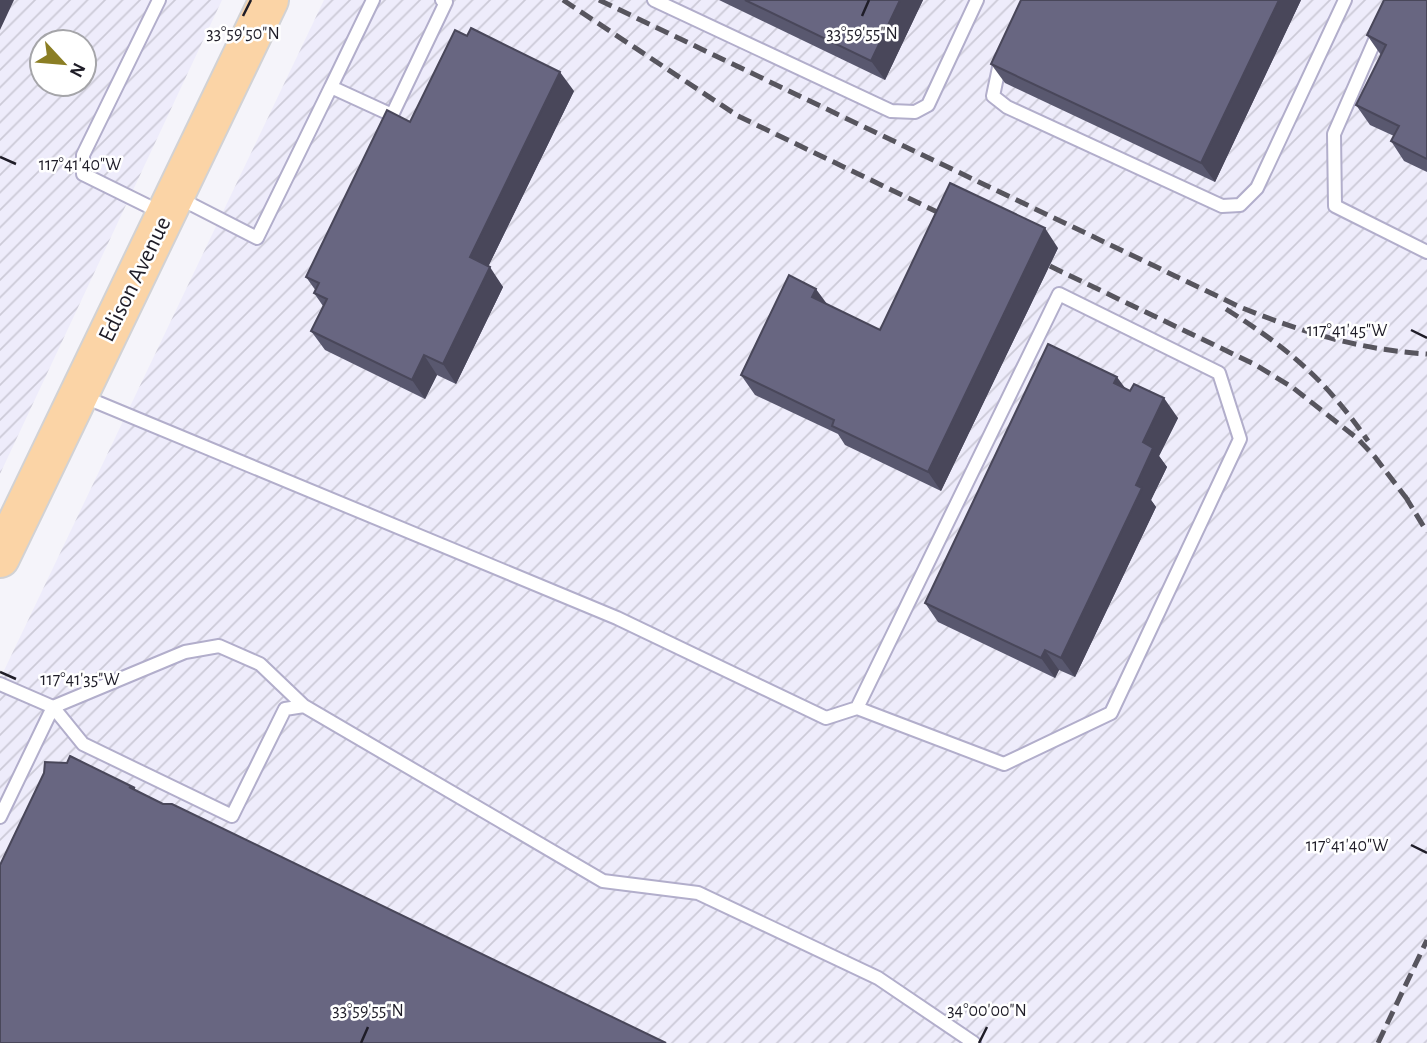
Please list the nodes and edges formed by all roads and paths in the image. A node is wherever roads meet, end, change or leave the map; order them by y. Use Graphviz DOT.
graph roads {
  1 [pos="159,0"];
  2 [pos="269,0"];
  3 [pos="373,0"];
  4 [pos="442,0"];
  5 [pos="654,0"];
  6 [pos="977,0"];
  7 [pos="1346,0"];
  8 [pos="1385,18"];
  9 [pos="1009,43"];
  10 [pos="331,87"];
  11 [pos="170,206"];
  12 [pos="1427,252"];
  13 [pos="79,394"];
  14 [pos="0,558"];
  15 [pos="0,684"];
  16 [pos="304,706"];
  17 [pos="53,707"];
  18 [pos="858,708"];
  19 [pos="0,817"];
  20 [pos="974,1043"];
  1 -- 11 [label="lane"];
  2 -- 11 [label="main road, Edison Avenue"];
  3 -- 10 [label="lane"];
  4 -- 10 [label="lane"];
  5 -- 6 [label="lane"];
  7 -- 9 [label="lane"];
  8 -- 12 [label="lane"];
  10 -- 11 [label="lane"];
  11 -- 13 [label="main road, Edison Avenue"];
  13 -- 14 [label="main road, Edison Avenue"];
  13 -- 18 [label="lane"];
  15 -- 17 [label="lane"];
  16 -- 17 [label="lane"];
  16 -- 17 [label="lane"];
  16 -- 20 [label="lane"];
  17 -- 19 [label="lane"];
  18 -- 18 [label="lane"];
}
